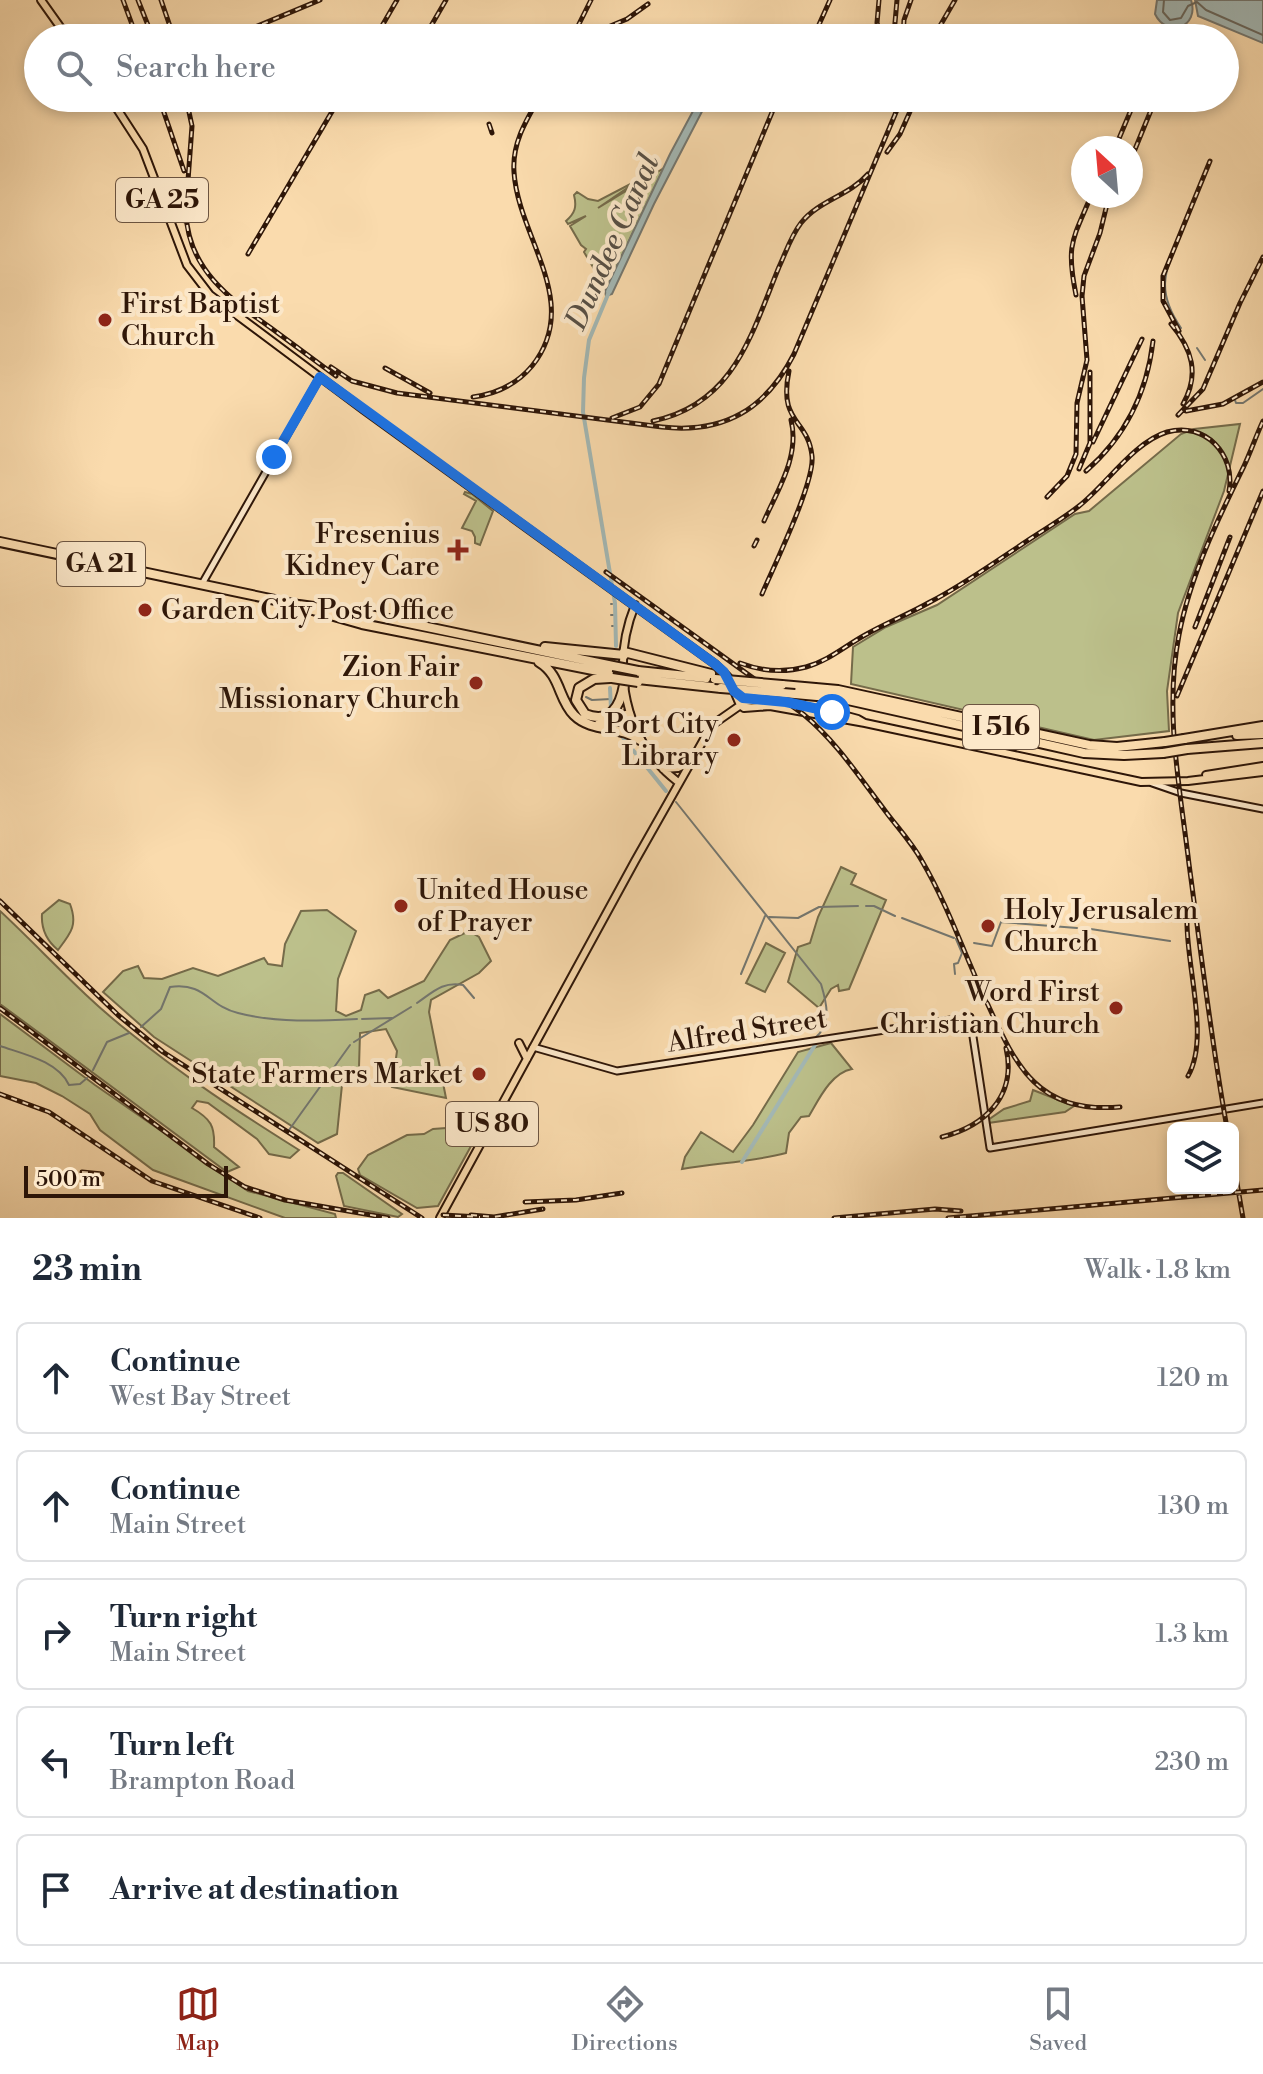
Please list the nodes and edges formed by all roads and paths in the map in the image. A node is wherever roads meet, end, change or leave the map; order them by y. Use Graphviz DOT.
graph roads {
  1 [pos="41,0"];
  2 [pos="58,24"];
  3 [pos="119,112"];
  4 [pos="320,377"];
  5 [pos="0,542"];
  6 [pos="202,584"];
  7 [pos="299,605"];
  8 [pos="635,605"];
  9 [pos="470,637"];
  10 [pos="624,652"];
  11 [pos="527,657"];
  12 [pos="613,672"];
  13 [pos="638,677"];
  14 [pos="713,677"];
  15 [pos="624,685"];
  16 [pos="734,691"];
  17 [pos="814,691"];
  18 [pos="838,694"];
  19 [pos="752,700"];
  20 [pos="740,705"];
  21 [pos="629,712"];
  22 [pos="606,716"];
  23 [pos="865,723"];
  24 [pos="591,725"];
  25 [pos="1263,726"];
  26 [pos="1184,739"];
  27 [pos="640,740"];
  28 [pos="1262,740"];
  29 [pos="689,763"];
  30 [pos="1263,768"];
  31 [pos="663,769"];
  32 [pos="678,782"];
  33 [pos="1151,783"];
  34 [pos="1263,809"];
  35 [pos="519,1043"];
  36 [pos="533,1047"];
  37 [pos="527,1059"];
  38 [pos="1263,1103"];
  39 [pos="440,1218"];
  1 -- 2 [label="main road"];
  3 -- 4 [label="main road, GA 25"];
  4 -- 6 [label="main road"];
  4 -- 8 [label="main road, GA 25"];
  5 -- 6 [label="highway, GA 21"];
  6 -- 7 [label="highway, GA 21"];
  7 -- 9 [label="highway, GA 21"];
  7 -- 11 [label="highway, GA 21"];
  8 -- 10 [label="main road"];
  8 -- 16 [label="main road"];
  9 -- 10 [label="highway"];
  9 -- 12 [label="highway, I 516"];
  10 -- 14 [label="highway"];
  10 -- 15 [label="main road"];
  11 -- 12 [label="highway, I 516"];
  11 -- 24 [label="highway"];
  12 -- 13 [label="highway, I 516, bridge"];
  12 -- 22 [label="highway"];
  13 -- 14 [label="highway, I 516"];
  13 -- 17 [label="highway, I 516, bridge"];
  14 -- 17 [label="highway, I 516, bridge"];
  15 -- 21 [label="main road"];
  15 -- 22 [label="highway"];
  16 -- 19 [label="main road"];
  16 -- 20 [label="main road"];
  17 -- 18 [label="highway, I 516"];
  18 -- 26 [label="highway, I 516, bridge"];
  18 -- 28 [label="highway, I 516, bridge"];
  19 -- 20 [label="main road, US 80"];
  19 -- 23 [label="main road, US 80"];
  20 -- 23 [label="main road, US 80"];
  20 -- 29 [label="main road, US 80"];
  21 -- 22 [label="highway"];
  21 -- 24 [label="highway"];
  21 -- 27 [label="main road"];
  23 -- 33 [label="main road, US 80"];
  24 -- 27 [label="highway"];
  25 -- 26 [label="highway"];
  26 -- 28 [label="highway, I 516"];
  27 -- 31 [label="main road"];
  29 -- 31 [label="main road"];
  29 -- 32 [label="main road, US 80"];
  30 -- 33 [label="main road, US 80"];
  31 -- 32 [label="main road"];
  32 -- 36 [label="main road, US 80"];
  33 -- 34 [label="main road"];
  35 -- 37 [label="main road"];
  36 -- 37 [label="main road, US 80"];
  36 -- 38 [label="main road, Alfred Street"];
  37 -- 39 [label="main road, US 80"];
}
